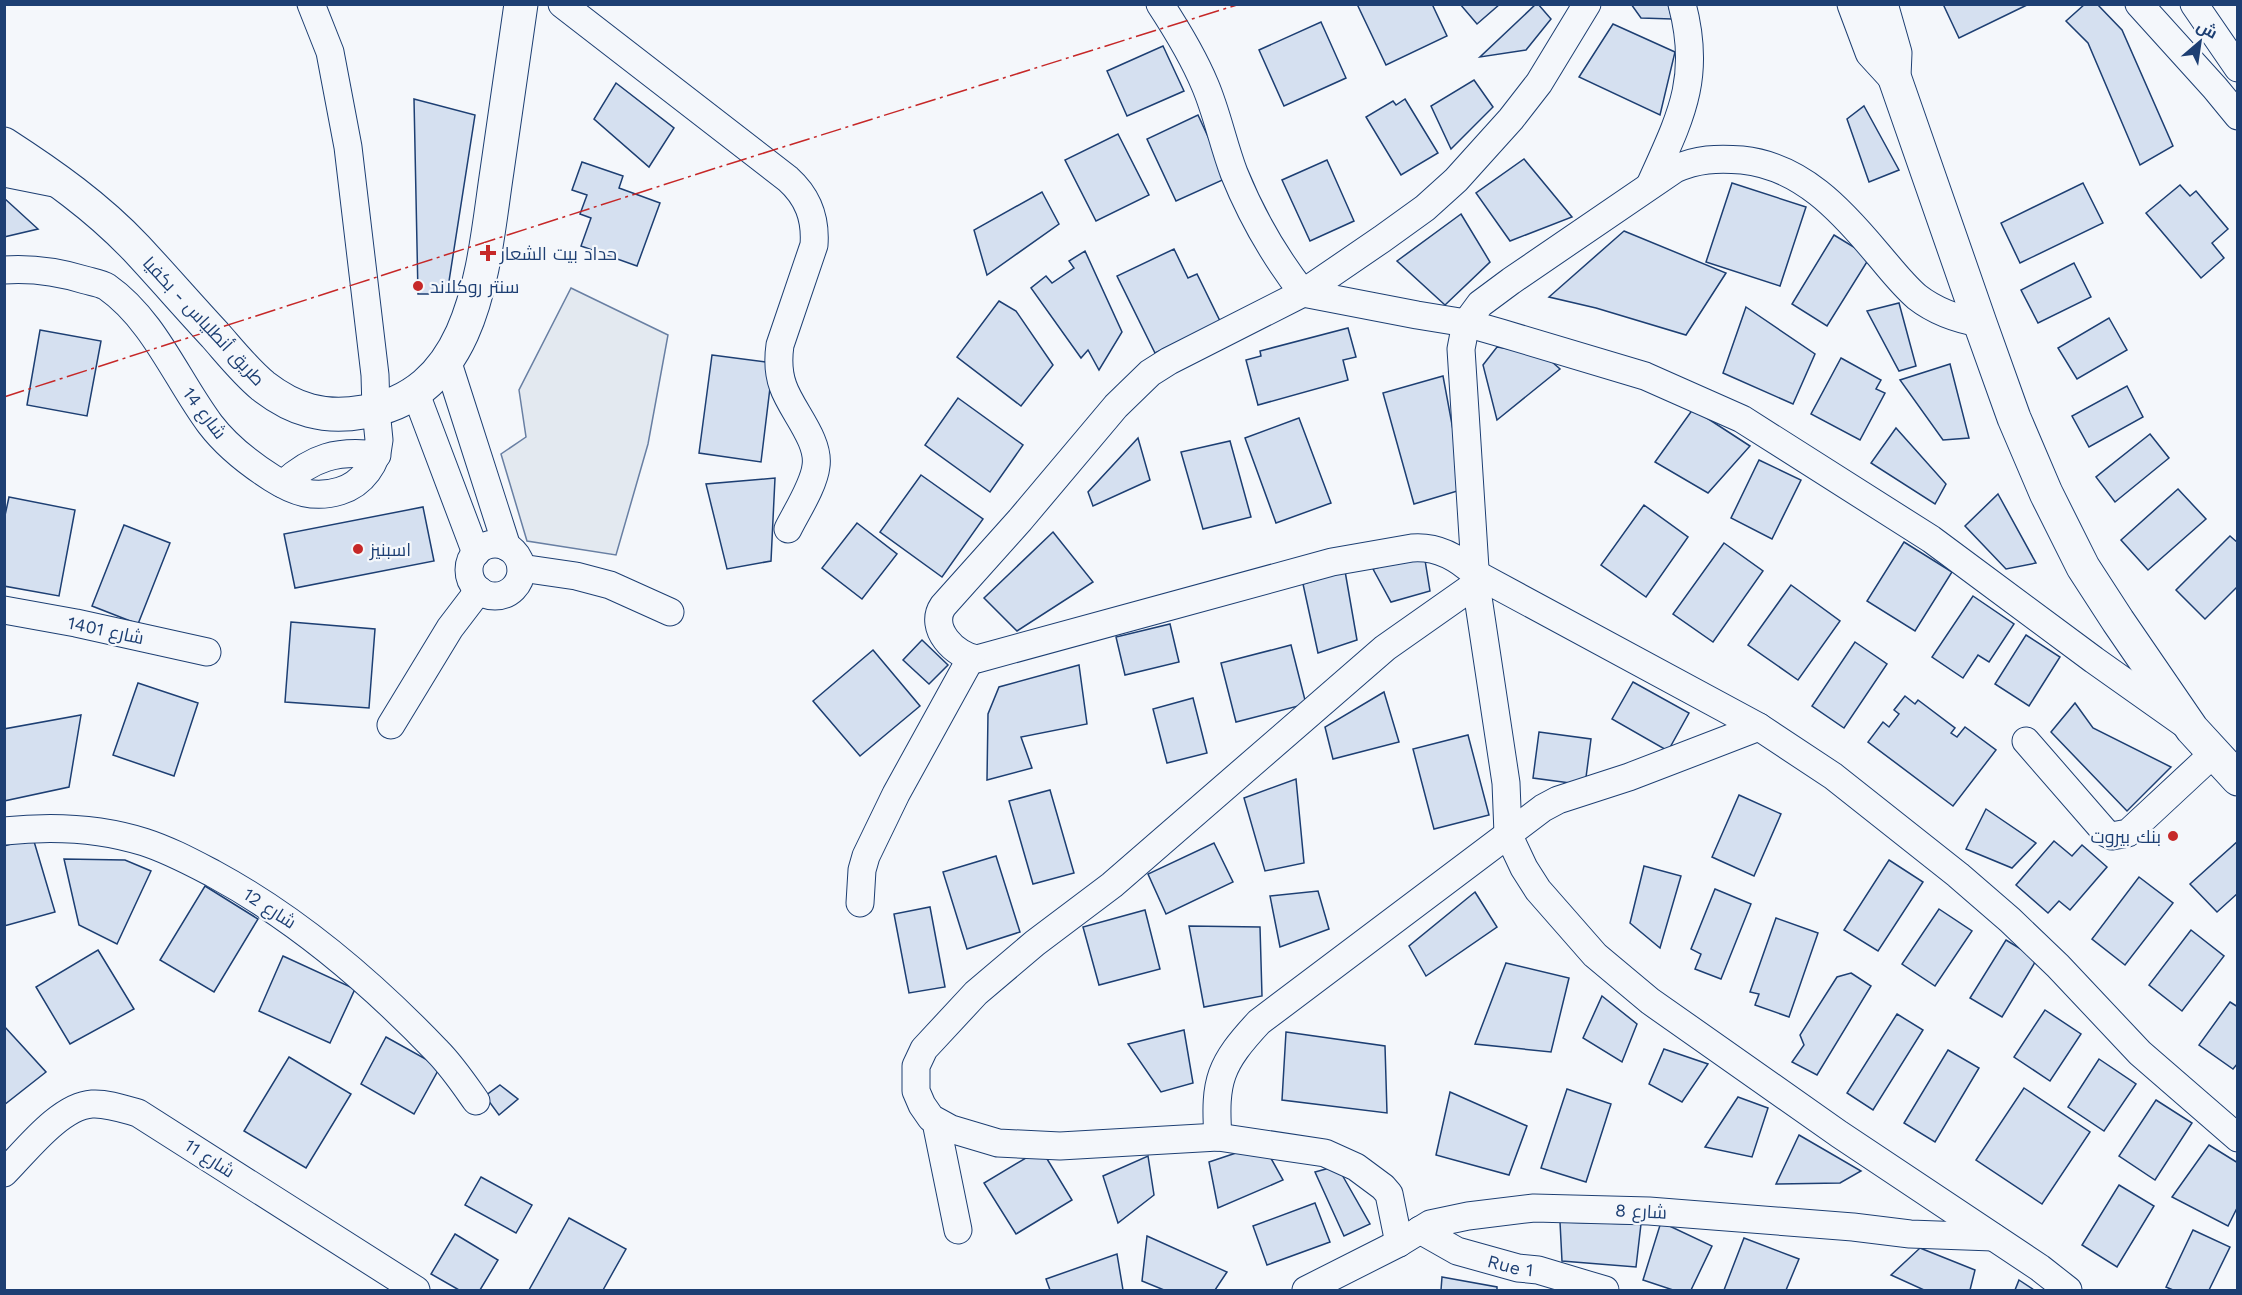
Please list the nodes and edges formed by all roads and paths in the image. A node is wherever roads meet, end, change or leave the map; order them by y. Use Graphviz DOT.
graph roads {
  1 [pos="311,4"];
  2 [pos="328,4"];
  3 [pos="521,4"];
  4 [pos="562,4"];
  5 [pos="1160,4"];
  6 [pos="1587,4"];
  7 [pos="1682,4"];
  8 [pos="1854,4"];
  9 [pos="1881,4"];
  10 [pos="2139,4"];
  11 [pos="2194,4"];
  12 [pos="330,52"];
  13 [pos="2238,68"];
  14 [pos="1894,76"];
  15 [pos="2226,80"];
  16 [pos="2238,117"];
  17 [pos="4,144"];
  18 [pos="4,173"];
  19 [pos="1650,184"];
  20 [pos="65,185"];
  21 [pos="4,270"];
  22 [pos="1303,293"];
  23 [pos="1466,323"];
  24 [pos="1980,323"];
  25 [pos="447,360"];
  26 [pos="416,394"];
  27 [pos="376,410"];
  28 [pos="334,415"];
  29 [pos="335,454"];
  30 [pos="377,455"];
  31 [pos="283,484"];
  32 [pos="788,529"];
  33 [pos="476,553"];
  34 [pos="514,558"];
  35 [pos="1475,578"];
  36 [pos="479,590"];
  37 [pos="4,610"];
  38 [pos="670,612"];
  39 [pos="207,652"];
  40 [pos="971,658"];
  41 [pos="391,725"];
  42 [pos="1759,727"];
  43 [pos="2192,729"];
  44 [pos="2026,741"];
  45 [pos="2214,753"];
  46 [pos="2238,779"];
  47 [pos="4,831"];
  48 [pos="1508,834"];
  49 [pos="860,903"];
  50 [pos="476,1101"];
  51 [pos="936,1122"];
  52 [pos="1218,1137"];
  53 [pos="2238,1138"];
  54 [pos="4,1173"];
  55 [pos="958,1230"];
  56 [pos="1410,1237"];
  57 [pos="1993,1237"];
  58 [pos="416,1290"];
  59 [pos="1306,1290"];
  60 [pos="1605,1290"];
  61 [pos="2068,1290"];
  1 -- 12 [label="street"];
  2 -- 12 [label="street"];
  3 -- 25 [label="highway, طريق أنطلياس - بكفيا"];
  4 -- 32 [label="street"];
  5 -- 22 [label="street"];
  6 -- 22 [label="street"];
  7 -- 19 [label="street"];
  8 -- 14 [label="highway"];
  9 -- 14 [label="highway"];
  10 -- 15 [label="street"];
  11 -- 13 [label="street"];
  12 -- 27 [label="street"];
  14 -- 24 [label="highway"];
  15 -- 16 [label="street"];
  17 -- 20 [label="highway, طريق أنطلياس - بكفيا"];
  18 -- 20 [label="street"];
  19 -- 23 [label="street"];
  19 -- 24 [label="street"];
  20 -- 28 [label="highway, طريق أنطلياس - بكفيا"];
  21 -- 31 [label="street, شارع 14"];
  22 -- 23 [label="street"];
  22 -- 40 [label="street"];
  23 -- 35 [label="street"];
  23 -- 43 [label="street"];
  24 -- 43 [label="highway"];
  25 -- 26 [label="highway, طريق أنطلياس - بكفيا"];
  25 -- 34 [label="street"];
  26 -- 27 [label="highway, طريق أنطلياس - بكفيا"];
  26 -- 33 [label="street"];
  27 -- 28 [label="highway, طريق أنطلياس - بكفيا"];
  27 -- 30 [label="street"];
  28 -- 29 [label="street"];
  29 -- 30 [label="street"];
  29 -- 31 [label="street"];
  30 -- 31 [label="street, شارع 14"];
  33 -- 34 [label="street"];
  33 -- 36 [label="street"];
  34 -- 36 [label="street"];
  34 -- 38 [label="street"];
  35 -- 40 [label="street"];
  35 -- 42 [label="street"];
  35 -- 48 [label="street"];
  35 -- 51 [label="street"];
  36 -- 41 [label="street"];
  37 -- 39 [label="street, شارع 1401"];
  40 -- 49 [label="street"];
  42 -- 48 [label="street"];
  42 -- 53 [label="street"];
  43 -- 45 [label="highway"];
  44 -- 45 [label="street"];
  45 -- 46 [label="highway"];
  47 -- 50 [label="street, شارع 12"];
  48 -- 52 [label="street"];
  48 -- 57 [label="street"];
  51 -- 52 [label="street"];
  51 -- 55 [label="street"];
  52 -- 56 [label="street"];
  54 -- 58 [label="street, شارع 11"];
  56 -- 57 [label="street, شارع 8"];
  56 -- 59 [label="street, شارع 8"];
  56 -- 60 [label="street, Rue 1"];
  57 -- 61 [label="street"];
}
